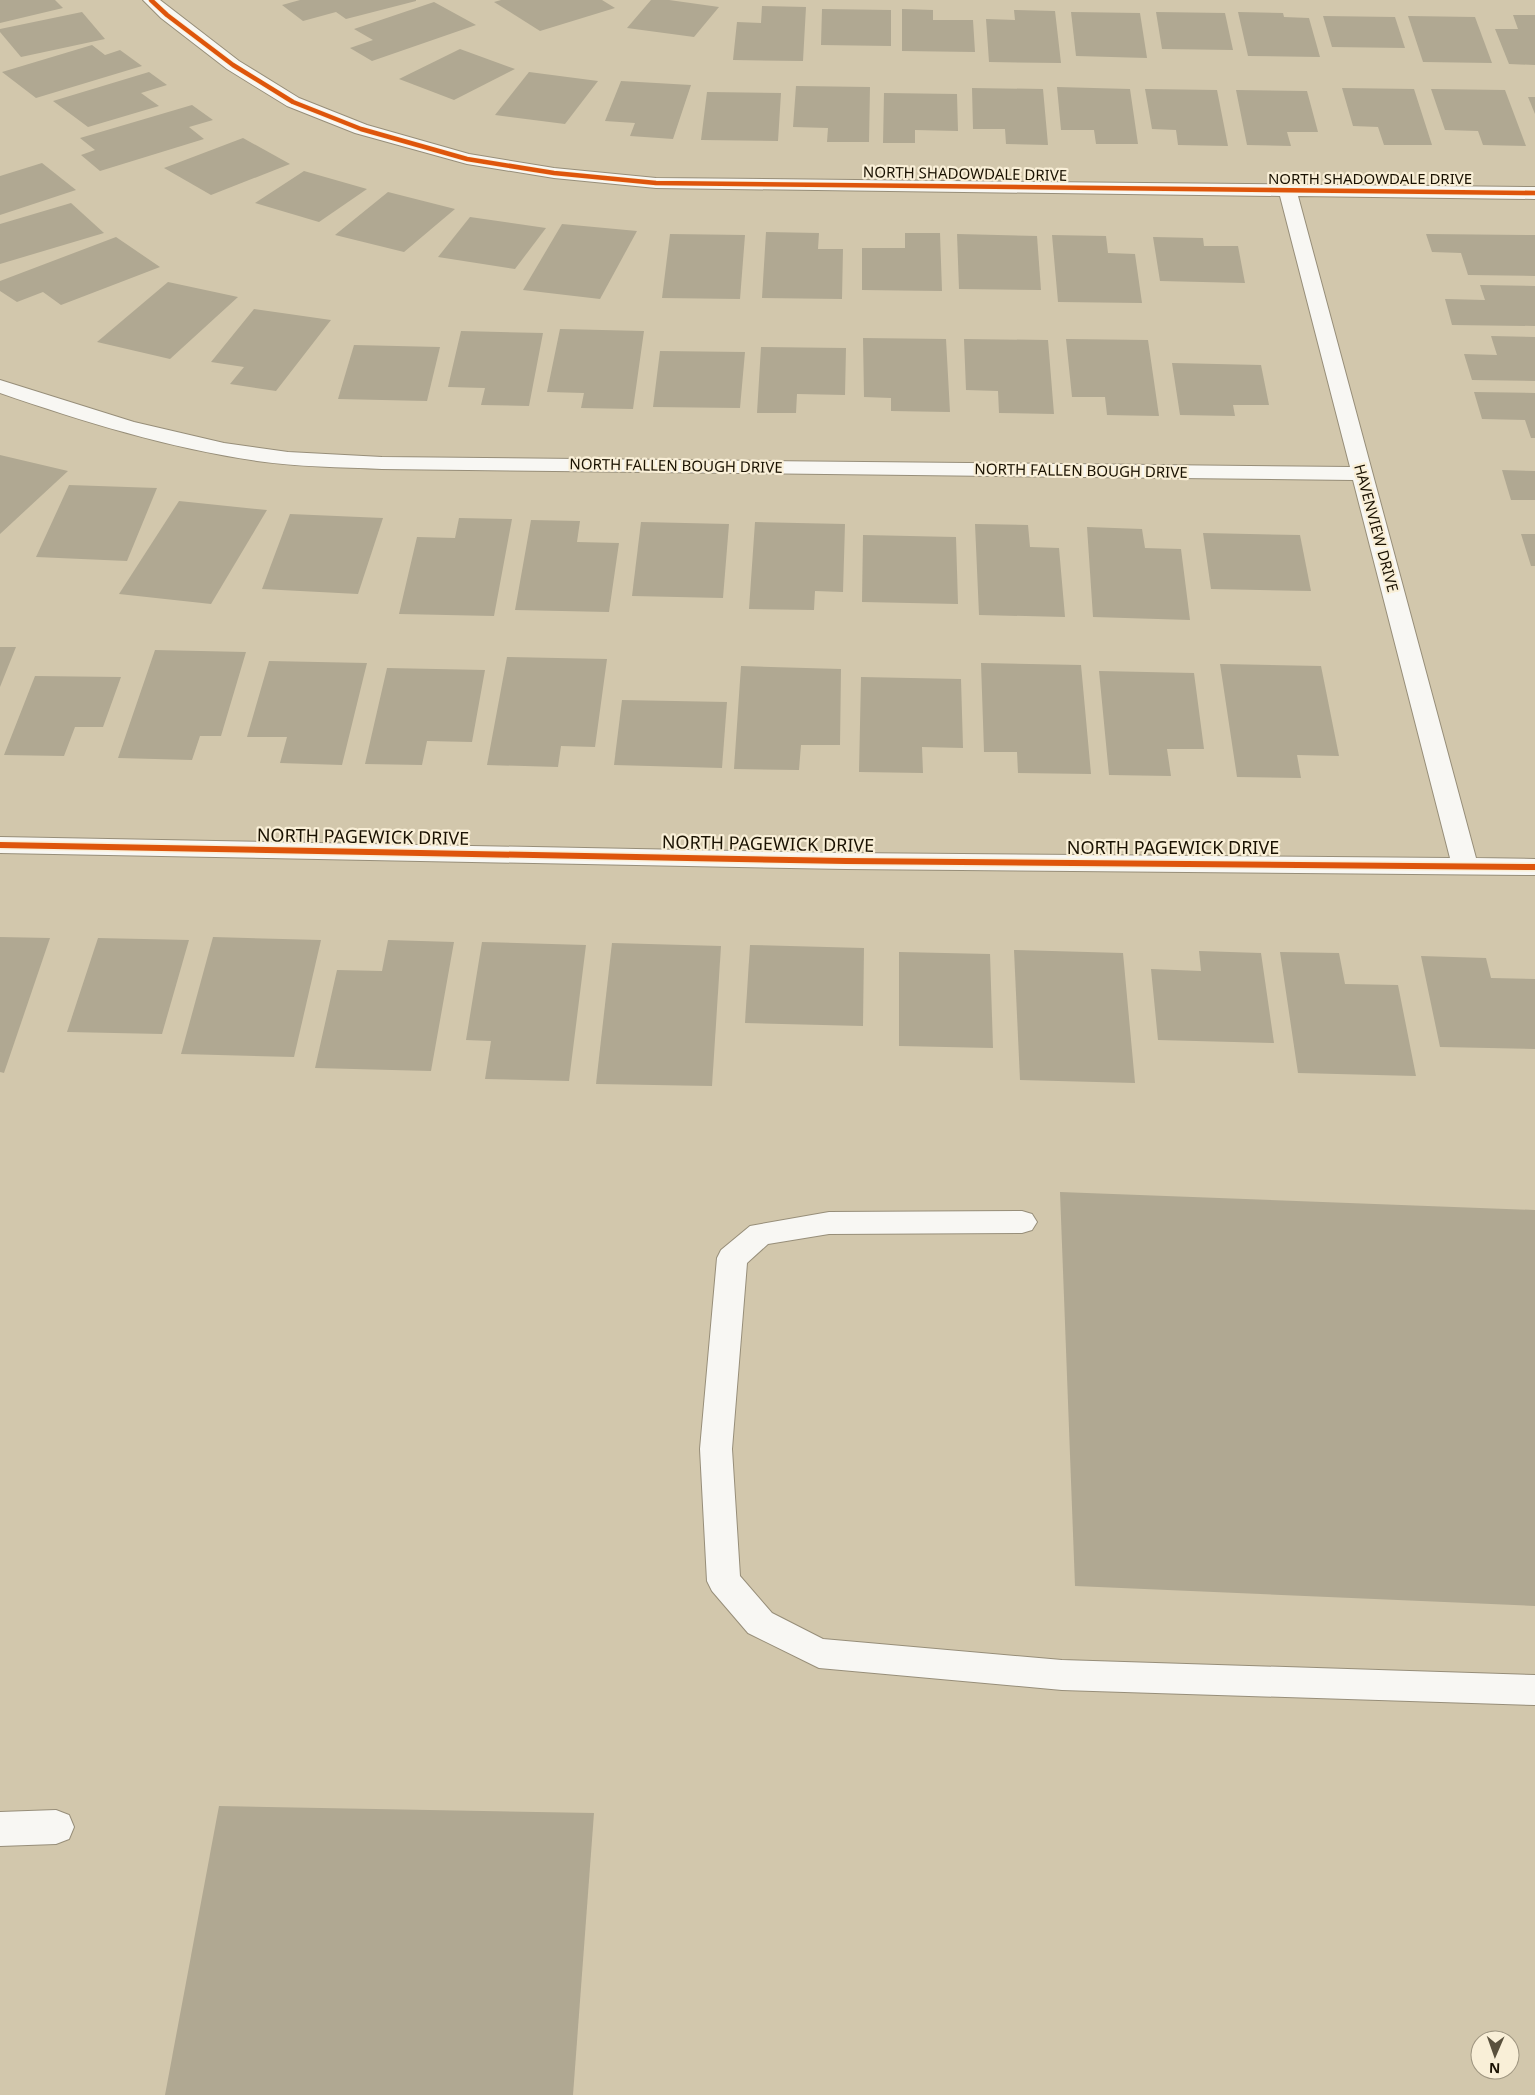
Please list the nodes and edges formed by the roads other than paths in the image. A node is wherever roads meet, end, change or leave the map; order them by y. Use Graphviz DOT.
graph roads {
  1 [pos="151,0"];
  2 [pos="1288,191"];
  3 [pos="1535,193"];
  4 [pos="0,386"];
  5 [pos="1362,474"];
  6 [pos="0,845"];
  7 [pos="1465,865"];
  8 [pos="1535,867"];
  9 [pos="1022,1222"];
  10 [pos="1535,1690"];
  11 [pos="56,1827"];
  12 [pos="0,1829"];
  1 -- 2 [label="street, NORTH SHADOWDALE DRIVE"];
  2 -- 3 [label="street, NORTH SHADOWDALE DRIVE"];
  2 -- 5 [label="street, HAVENVIEW DRIVE"];
  4 -- 5 [label="street, NORTH FALLEN BOUGH DRIVE"];
  5 -- 7 [label="street, HAVENVIEW DRIVE"];
  6 -- 7 [label="street, NORTH PAGEWICK DRIVE"];
  7 -- 8 [label="street, NORTH PAGEWICK DRIVE"];
  9 -- 10 [label="street"];
  11 -- 12 [label="street"];
}
